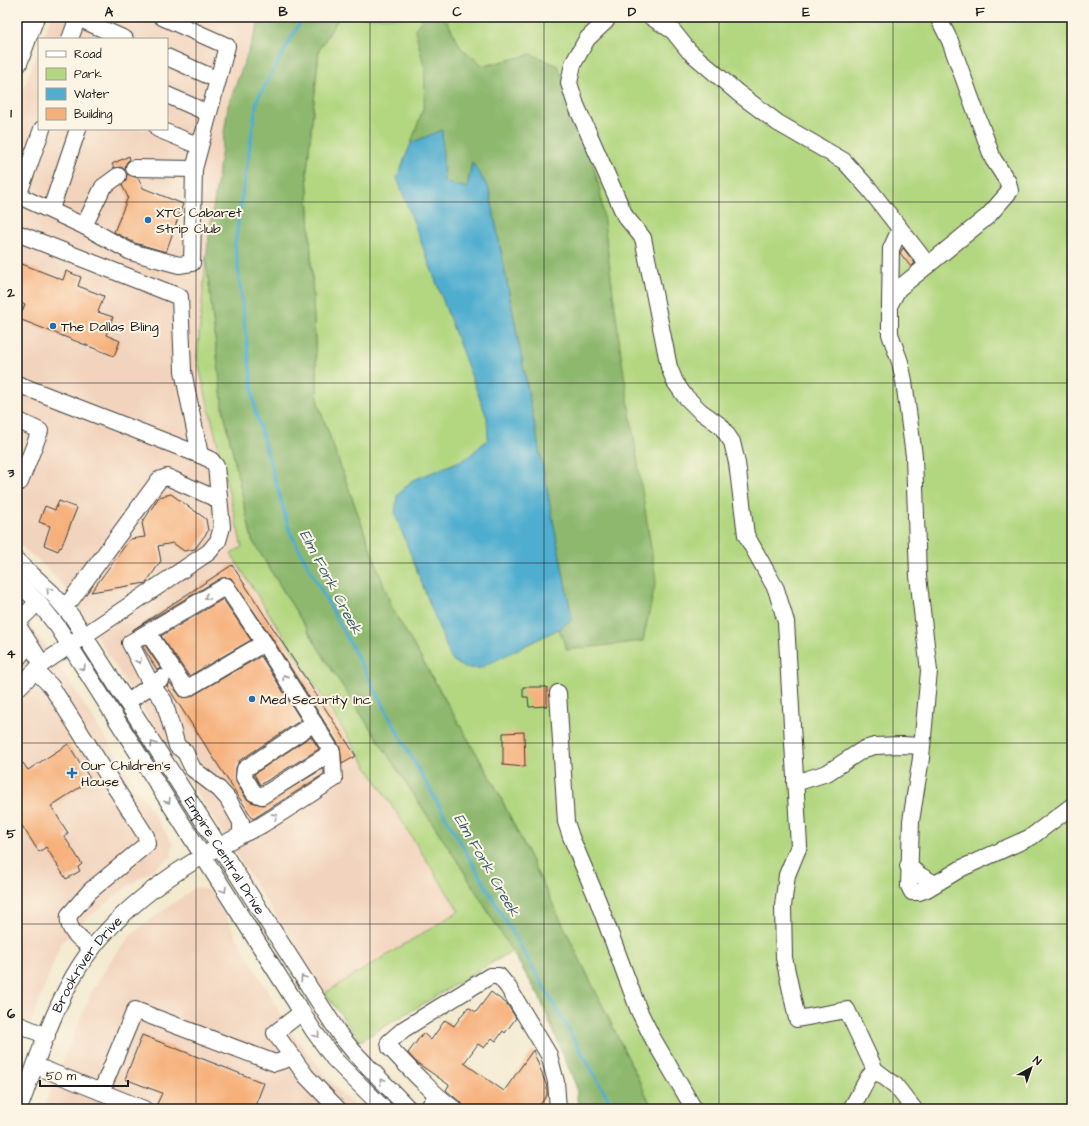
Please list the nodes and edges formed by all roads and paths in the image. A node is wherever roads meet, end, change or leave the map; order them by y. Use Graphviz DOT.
graph roads {
  1 [pos="34,17"];
  2 [pos="162,17"];
  3 [pos="605,17"];
  4 [pos="651,17"];
  5 [pos="938,17"];
  6 [pos="78,18"];
  7 [pos="70,38"];
  8 [pos="123,38"];
  9 [pos="33,39"];
  10 [pos="168,57"];
  11 [pos="17,63"];
  12 [pos="218,80"];
  13 [pos="168,95"];
  14 [pos="208,113"];
  15 [pos="42,130"];
  16 [pos="78,130"];
  17 [pos="160,130"];
  18 [pos="200,146"];
  19 [pos="134,168"];
  20 [pos="194,169"];
  21 [pos="118,176"];
  22 [pos="17,196"];
  23 [pos="51,210"];
  24 [pos="84,226"];
  25 [pos="900,229"];
  26 [pos="17,233"];
  27 [pos="928,265"];
  28 [pos="890,304"];
  29 [pos="17,384"];
  30 [pos="17,420"];
  31 [pos="200,455"];
  32 [pos="20,482"];
  33 [pos="219,500"];
  34 [pos="17,561"];
  35 [pos="17,582"];
  36 [pos="38,602"];
  37 [pos="64,606"];
  38 [pos="17,624"];
  39 [pos="148,633"];
  40 [pos="85,636"];
  41 [pos="264,643"];
  42 [pos="29,644"];
  43 [pos="70,646"];
  44 [pos="17,659"];
  45 [pos="39,668"];
  46 [pos="157,682"];
  47 [pos="17,689"];
  48 [pos="558,692"];
  49 [pos="127,702"];
  50 [pos="314,723"];
  51 [pos="922,746"];
  52 [pos="332,752"];
  53 [pos="795,783"];
  54 [pos="1072,806"];
  55 [pos="241,835"];
  56 [pos="219,847"];
  57 [pos="204,857"];
  58 [pos="92,949"];
  59 [pos="302,1012"];
  60 [pos="17,1024"];
  61 [pos="47,1036"];
  62 [pos="292,1057"];
  63 [pos="36,1066"];
  64 [pos="875,1070"];
  65 [pos="101,1092"];
  66 [pos="432,1102"];
  67 [pos="19,1109"];
  68 [pos="144,1109"];
  69 [pos="338,1109"];
  70 [pos="384,1109"];
  71 [pos="409,1109"];
  72 [pos="454,1109"];
  73 [pos="558,1109"];
  74 [pos="694,1109"];
  75 [pos="851,1109"];
  76 [pos="914,1109"];
  1 -- 9 [label="main road"];
  2 -- 12 [label="street"];
  3 -- 53 [label="street"];
  4 -- 25 [label="street"];
  5 -- 27 [label="street"];
  6 -- 7 [label="street"];
  6 -- 8 [label="street"];
  9 -- 11 [label="main road"];
  10 -- 12 [label="street"];
  12 -- 14 [label="street"];
  13 -- 14 [label="street"];
  14 -- 18 [label="street"];
  15 -- 22 [label="street"];
  16 -- 23 [label="street"];
  17 -- 18 [label="street"];
  18 -- 20 [label="street"];
  19 -- 20 [label="street"];
  20 -- 24 [label="street"];
  21 -- 24 [label="street"];
  22 -- 23 [label="street"];
  23 -- 24 [label="street"];
  25 -- 27 [label="street"];
  25 -- 28 [label="street"];
  26 -- 31 [label="street"];
  27 -- 28 [label="street"];
  28 -- 51 [label="street"];
  29 -- 31 [label="street"];
  30 -- 32 [label="street"];
  31 -- 33 [label="street"];
  33 -- 37 [label="street"];
  33 -- 40 [label="street"];
  37 -- 34 [label="street, Empire Central Drive, one-way"];
  35 -- 36 [label="street, Empire Central Drive"];
  36 -- 38 [label="street"];
  36 -- 43 [label="street, Empire Central Drive"];
  37 -- 40 [label="street, Empire Central Drive"];
  38 -- 42 [label="street"];
  39 -- 41 [label="street"];
  41 -- 39 [label="street, one-way"];
  39 -- 46 [label="street, one-way"];
  40 -- 43 [label="street"];
  40 -- 49 [label="street, Empire Central Drive"];
  50 -- 41 [label="street, one-way"];
  42 -- 44 [label="street"];
  42 -- 45 [label="street"];
  43 -- 45 [label="street"];
  43 -- 57 [label="street, Empire Central Drive, one-way"];
  45 -- 47 [label="street"];
  45 -- 58 [label="street"];
  46 -- 49 [label="street"];
  46 -- 55 [label="street"];
  48 -- 74 [label="street"];
  56 -- 49 [label="street, Empire Central Drive, one-way"];
  50 -- 52 [label="street"];
  50 -- 52 [label="street"];
  51 -- 53 [label="street"];
  51 -- 54 [label="street"];
  55 -- 52 [label="street, Brookriver Drive, one-way"];
  53 -- 64 [label="street"];
  55 -- 56 [label="street, Brookriver Drive"];
  56 -- 57 [label="street, Brookriver Drive"];
  71 -- 56 [label="street, Empire Central Drive, one-way"];
  57 -- 58 [label="street, Brookriver Drive"];
  57 -- 59 [label="street, Empire Central Drive, one-way"];
  58 -- 61 [label="street, Brookriver Drive"];
  59 -- 62 [label="street"];
  59 -- 70 [label="street, Empire Central Drive, one-way"];
  60 -- 61 [label="street"];
  61 -- 63 [label="street, Brookriver Drive"];
  62 -- 65 [label="street"];
  62 -- 69 [label="street"];
  63 -- 65 [label="street"];
  63 -- 67 [label="street, Brookriver Drive"];
  64 -- 75 [label="street"];
  64 -- 76 [label="street"];
  65 -- 68 [label="street"];
  66 -- 72 [label="street"];
  66 -- 73 [label="street"];
}
